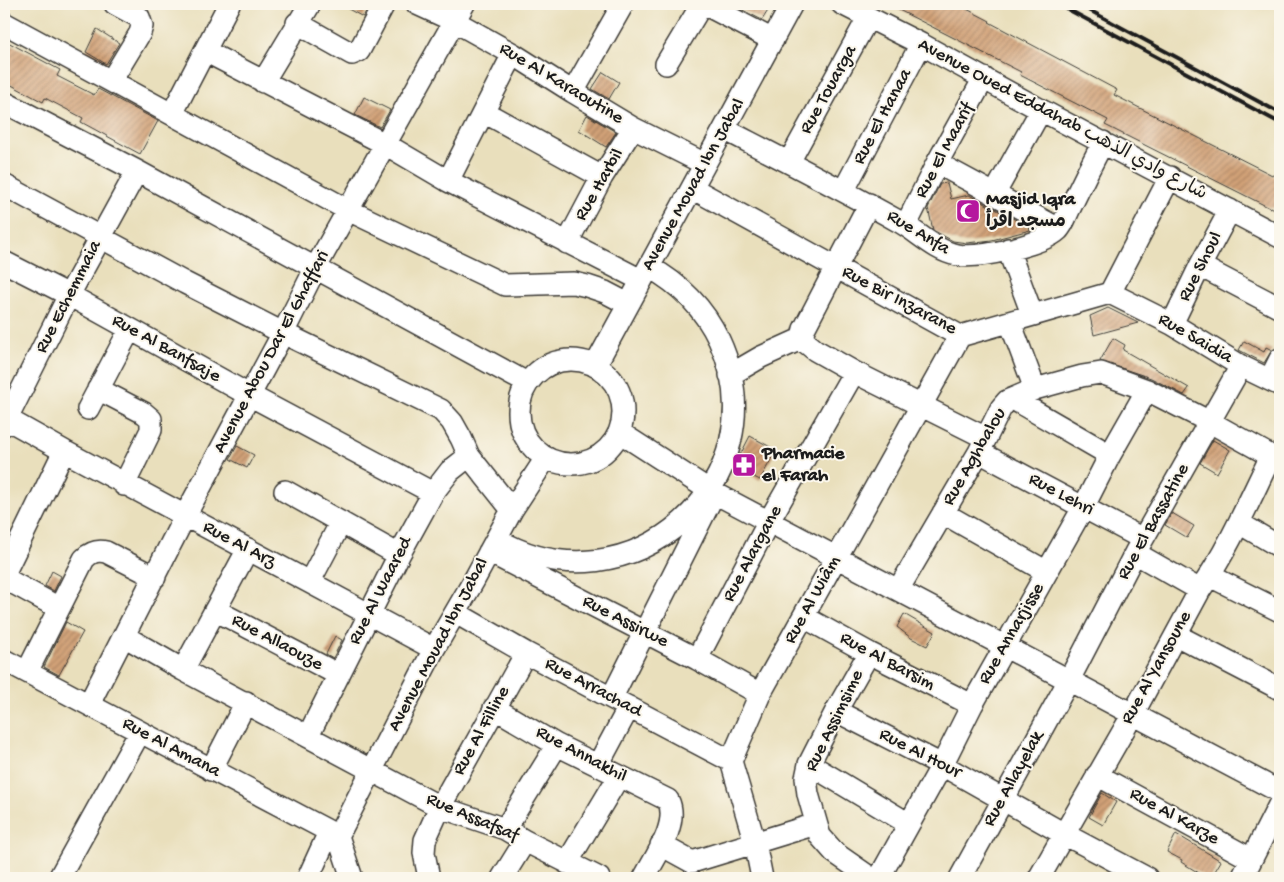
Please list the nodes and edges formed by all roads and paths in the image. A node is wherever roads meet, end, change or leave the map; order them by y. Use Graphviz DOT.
graph roads {
  1 [pos="115,4"];
  2 [pos="229,4"];
  3 [pos="310,4"];
  4 [pos="384,4"];
  5 [pos="417,4"];
  6 [pos="623,4"];
  7 [pos="703,4"];
  8 [pos="792,4"];
  9 [pos="842,4"];
  10 [pos="459,13"];
  11 [pos="868,18"];
  12 [pos="4,23"];
  13 [pos="297,23"];
  14 [pos="773,40"];
  15 [pos="921,44"];
  16 [pos="205,51"];
  17 [pos="512,54"];
  18 [pos="666,64"];
  19 [pos="984,78"];
  20 [pos="111,81"];
  21 [pos="263,82"];
  22 [pos="573,92"];
  23 [pos="4,102"];
  24 [pos="1041,110"];
  25 [pos="484,112"];
  26 [pos="172,114"];
  27 [pos="633,128"];
  28 [pos="724,129"];
  29 [pos="1103,142"];
  30 [pos="386,144"];
  31 [pos="789,162"];
  32 [pos="937,163"];
  33 [pos="705,164"];
  34 [pos="137,171"];
  35 [pos="1170,177"];
  36 [pos="602,178"];
  37 [pos="448,181"];
  38 [pos="4,185"];
  39 [pos="692,188"];
  40 [pos="844,190"];
  41 [pos="995,193"];
  42 [pos="870,204"];
  43 [pos="348,210"];
  44 [pos="1230,210"];
  45 [pos="906,225"];
  46 [pos="1059,229"];
  47 [pos="100,236"];
  48 [pos="1280,236"];
  49 [pos="567,243"];
  50 [pos="1008,249"];
  51 [pos="4,262"];
  52 [pos="1200,266"];
  53 [pos="316,267"];
  54 [pos="836,267"];
  55 [pos="645,274"];
  56 [pos="1110,293"];
  57 [pos="69,295"];
  58 [pos="628,304"];
  59 [pos="1280,308"];
  60 [pos="1032,314"];
  61 [pos="1010,322"];
  62 [pos="1172,324"];
  63 [pos="130,329"];
  64 [pos="283,333"];
  65 [pos="960,336"];
  66 [pos="803,338"];
  67 [pos="1280,359"];
  68 [pos="595,366"];
  69 [pos="1241,366"];
  70 [pos="854,372"];
  71 [pos="730,375"];
  72 [pos="1275,382"];
  73 [pos="527,383"];
  74 [pos="98,389"];
  75 [pos="1035,389"];
  76 [pos="1147,390"];
  77 [pos="249,395"];
  78 [pos="1013,399"];
  79 [pos="920,404"];
  80 [pos="88,409"];
  81 [pos="5,422"];
  82 [pos="1210,422"];
  83 [pos="619,432"];
  84 [pos="983,445"];
  85 [pos="64,451"];
  86 [pos="1110,454"];
  87 [pos="469,456"];
  88 [pos="546,458"];
  89 [pos="1275,458"];
  90 [pos="124,485"];
  91 [pos="285,491"];
  92 [pos="712,491"];
  93 [pos="433,493"];
  94 [pos="1084,506"];
  95 [pos="512,510"];
  96 [pos="943,512"];
  97 [pos="185,516"];
  98 [pos="769,521"];
  99 [pos="341,522"];
  100 [pos="1239,523"];
  101 [pos="493,545"];
  102 [pos="1139,546"];
  103 [pos="1280,547"];
  104 [pos="248,549"];
  105 [pos="399,555"];
  106 [pos="838,557"];
  107 [pos="1047,572"];
  108 [pos="4,574"];
  109 [pos="155,577"];
  110 [pos="4,578"];
  111 [pos="310,581"];
  112 [pos="1205,583"];
  113 [pos="898,590"];
  114 [pos="59,608"];
  115 [pos="215,610"];
  116 [pos="1280,611"];
  117 [pos="456,613"];
  118 [pos="369,614"];
  119 [pos="804,617"];
  120 [pos="644,632"];
  121 [pos="1176,635"];
  122 [pos="124,636"];
  123 [pos="1006,646"];
  124 [pos="434,649"];
  125 [pos="526,653"];
  126 [pos="869,654"];
  127 [pos="697,659"];
  128 [pos="4,660"];
  129 [pos="183,670"];
  130 [pos="28,672"];
  131 [pos="339,676"];
  132 [pos="1069,680"];
  133 [pos="1280,689"];
  134 [pos="760,694"];
  135 [pos="246,702"];
  136 [pos="620,702"];
  137 [pos="89,704"];
  138 [pos="972,705"];
  139 [pos="494,708"];
  140 [pos="836,711"];
  141 [pos="1133,714"];
  142 [pos="140,732"];
  143 [pos="308,736"];
  144 [pos="557,745"];
  145 [pos="731,761"];
  146 [pos="809,764"];
  147 [pos="598,765"];
  148 [pos="942,765"];
  149 [pos="212,770"];
  150 [pos="372,770"];
  151 [pos="1097,775"];
  152 [pos="618,776"];
  153 [pos="1280,792"];
  154 [pos="1003,798"];
  155 [pos="1280,803"];
  156 [pos="440,807"];
  157 [pos="816,824"];
  158 [pos="909,824"];
  159 [pos="505,829"];
  160 [pos="334,834"];
  161 [pos="1064,834"];
  162 [pos="525,841"];
  163 [pos="755,843"];
  164 [pos="661,845"];
  165 [pos="1251,859"];
  166 [pos="567,863"];
  167 [pos="693,870"];
  168 [pos="427,872"];
  169 [pos="59,878"];
  170 [pos="308,878"];
  171 [pos="352,878"];
  172 [pos="502,878"];
  173 [pos="599,878"];
  174 [pos="644,878"];
  175 [pos="762,878"];
  176 [pos="871,878"];
  177 [pos="880,878"];
  178 [pos="960,878"];
  179 [pos="1039,878"];
  180 [pos="1147,878"];
  181 [pos="1242,878"];
  1 -- 20 [label="street"];
  2 -- 16 [label="street"];
  3 -- 13 [label="street"];
  4 -- 13 [label="street"];
  5 -- 10 [label="street, Rue Al Karaoutine"];
  6 -- 22 [label="street"];
  7 -- 14 [label="street"];
  7 -- 18 [label="street"];
  8 -- 14 [label="street, Avenue Mouad Ibn Jabal"];
  9 -- 11 [label="street, Avenue Oued Eddahab شارع وادي الذهب"];
  10 -- 17 [label="street, Rue Al Karaoutine"];
  10 -- 30 [label="street, Avenue Abou Dar El Ghaffari"];
  11 -- 15 [label="street, Avenue Oued Eddahab شارع وادي الذهب"];
  11 -- 31 [label="street, Rue Touarga"];
  12 -- 20 [label="street"];
  13 -- 21 [label="street"];
  14 -- 28 [label="street, Avenue Mouad Ibn Jabal"];
  15 -- 19 [label="street, Avenue Oued Eddahab شارع وادي الذهب"];
  15 -- 40 [label="street, Rue El Hanaa"];
  16 -- 21 [label="street"];
  16 -- 26 [label="street"];
  17 -- 22 [label="street, Rue Al Karaoutine"];
  17 -- 25 [label="street"];
  19 -- 24 [label="street, Avenue Oued Eddahab شارع وادي الذهب"];
  19 -- 32 [label="street, Rue El Maarif"];
  20 -- 26 [label="street"];
  21 -- 30 [label="street"];
  22 -- 27 [label="street, Rue Al Karaoutine"];
  23 -- 34 [label="street"];
  24 -- 29 [label="street, Avenue Oued Eddahab شارع وادي الذهب"];
  24 -- 41 [label="street"];
  25 -- 36 [label="street"];
  25 -- 37 [label="street"];
  26 -- 43 [label="street"];
  27 -- 33 [label="street, Rue Al Karaoutine"];
  27 -- 36 [label="street, Rue Harbil"];
  28 -- 31 [label="street, Rue Anfa"];
  28 -- 33 [label="street, Avenue Mouad Ibn Jabal"];
  29 -- 35 [label="street, Avenue Oued Eddahab شارع وادي الذهب"];
  29 -- 46 [label="street"];
  30 -- 37 [label="street"];
  30 -- 43 [label="street, Avenue Abou Dar El Ghaffari"];
  31 -- 40 [label="street, Rue Anfa"];
  32 -- 41 [label="street"];
  32 -- 45 [label="street, Rue El Maarif"];
  33 -- 39 [label="street, Avenue Mouad Ibn Jabal"];
  34 -- 47 [label="street, Rue Echemmaia"];
  34 -- 53 [label="street"];
  35 -- 44 [label="street, Avenue Oued Eddahab شارع وادي الذهب"];
  35 -- 56 [label="street"];
  36 -- 49 [label="street, Rue Harbil"];
  37 -- 49 [label="street"];
  38 -- 47 [label="street"];
  39 -- 54 [label="street, Rue Bir Inzarane"];
  39 -- 55 [label="street, Avenue Mouad Ibn Jabal"];
  40 -- 42 [label="street, Rue Anfa"];
  41 -- 46 [label="street"];
  42 -- 45 [label="street, Rue Anfa"];
  42 -- 54 [label="street"];
  43 -- 53 [label="street, Avenue Abou Dar El Ghaffari"];
  43 -- 58 [label="street"];
  44 -- 48 [label="street, Avenue Oued Eddahab شارع وادي الذهب"];
  44 -- 52 [label="street, Rue Shoul"];
  45 -- 50 [label="street, Rue Anfa"];
  46 -- 50 [label="street, Rue Anfa"];
  47 -- 57 [label="street, Rue Echemmaia"];
  47 -- 64 [label="street"];
  49 -- 55 [label="street"];
  50 -- 60 [label="street"];
  51 -- 57 [label="street, Rue Al Banfsaje"];
  52 -- 59 [label="street"];
  52 -- 62 [label="street, Rue Shoul"];
  53 -- 64 [label="street, Avenue Abou Dar El Ghaffari"];
  53 -- 73 [label="street"];
  54 -- 65 [label="street, Rue Bir Inzarane"];
  54 -- 66 [label="street"];
  55 -- 58 [label="street, Avenue Mouad Ibn Jabal"];
  55 -- 71 [label="street"];
  56 -- 60 [label="street, Rue Bir Inzarane"];
  56 -- 62 [label="street, Rue Saidia"];
  57 -- 63 [label="street, Rue Al Banfsaje"];
  57 -- 81 [label="street, Rue Echemmaia"];
  58 -- 68 [label="street, Avenue Mouad Ibn Jabal"];
  60 -- 61 [label="street, Rue Bir Inzarane"];
  61 -- 65 [label="street, Rue Bir Inzarane"];
  61 -- 75 [label="street"];
  62 -- 69 [label="street, Rue Saidia"];
  63 -- 74 [label="street"];
  63 -- 77 [label="street, Rue Al Banfsaje"];
  64 -- 77 [label="street, Avenue Abou Dar El Ghaffari"];
  64 -- 87 [label="street"];
  65 -- 79 [label="street, Rue Al Wiâm"];
  66 -- 70 [label="street, Rue Lehri"];
  66 -- 71 [label="street"];
  67 -- 72 [label="street"];
  68 -- 73 [label="street"];
  68 -- 83 [label="street"];
  69 -- 72 [label="street, Rue Saidia"];
  69 -- 82 [label="street, Rue El Bassatine"];
  70 -- 79 [label="street, Rue Lehri"];
  70 -- 98 [label="street, Rue Alargane"];
  71 -- 92 [label="street"];
  73 -- 88 [label="street"];
  74 -- 80 [label="street"];
  74 -- 90 [label="street"];
  75 -- 76 [label="street, Rue Aghbalou"];
  75 -- 78 [label="street, Rue Aghbalou"];
  76 -- 82 [label="street, Rue Aghbalou"];
  76 -- 86 [label="street, Rue Annarjisse"];
  77 -- 93 [label="street, Rue Al Banfsaje"];
  77 -- 97 [label="street, Avenue Abou Dar El Ghaffari"];
  78 -- 84 [label="street, Rue Aghbalou"];
  78 -- 86 [label="street"];
  79 -- 84 [label="street, Rue Lehri"];
  79 -- 106 [label="street, Rue Al Wiâm"];
  81 -- 85 [label="street, Rue Al Arz"];
  82 -- 89 [label="street, Rue Aghbalou"];
  82 -- 102 [label="street, Rue El Bassatine"];
  83 -- 88 [label="street"];
  83 -- 92 [label="street"];
  84 -- 94 [label="street, Rue Lehri"];
  84 -- 96 [label="street, Rue Aghbalou"];
  85 -- 90 [label="street, Rue Al Arz"];
  85 -- 108 [label="street"];
  86 -- 94 [label="street, Rue Annarjisse"];
  87 -- 93 [label="street, Rue Al Waared"];
  87 -- 95 [label="street"];
  88 -- 95 [label="street, Avenue Mouad Ibn Jabal"];
  89 -- 100 [label="street, Rue Al Yansoune"];
  90 -- 97 [label="street, Rue Al Arz"];
  91 -- 99 [label="street"];
  92 -- 98 [label="street"];
  92 -- 101 [label="street"];
  92 -- 120 [label="street"];
  93 -- 105 [label="street, Rue Al Waared"];
  94 -- 102 [label="street, Rue Lehri"];
  94 -- 107 [label="street, Rue Annarjisse"];
  95 -- 101 [label="street, Avenue Mouad Ibn Jabal"];
  96 -- 107 [label="street"];
  96 -- 113 [label="street, Rue Aghbalou"];
  97 -- 104 [label="street, Rue Al Arz"];
  97 -- 109 [label="street, Avenue Abou Dar El Ghaffari"];
  98 -- 106 [label="street"];
  98 -- 127 [label="street, Rue Alargane"];
  99 -- 105 [label="street"];
  99 -- 111 [label="street"];
  100 -- 103 [label="street"];
  100 -- 112 [label="street, Rue Al Yansoune"];
  101 -- 117 [label="street, Avenue Mouad Ibn Jabal"];
  101 -- 120 [label="street, Rue Assirwe"];
  102 -- 112 [label="street, Rue Lehri"];
  102 -- 132 [label="street, Rue El Bassatine"];
  104 -- 111 [label="street, Rue Al Arz"];
  104 -- 115 [label="street"];
  105 -- 118 [label="street, Rue Al Waared"];
  106 -- 113 [label="street"];
  106 -- 119 [label="street, Rue Al Wiâm"];
  107 -- 123 [label="street, Rue Annarjisse"];
  109 -- 114 [label="street"];
  109 -- 122 [label="street, Avenue Abou Dar El Ghaffari"];
  110 -- 114 [label="street"];
  111 -- 118 [label="street, Rue Al Arz"];
  112 -- 116 [label="street, Rue Lehri"];
  112 -- 121 [label="street, Rue Al Yansoune"];
  113 -- 123 [label="street"];
  114 -- 130 [label="street"];
  115 -- 129 [label="street"];
  115 -- 131 [label="street, Rue Allaouze"];
  117 -- 124 [label="street, Avenue Mouad Ibn Jabal"];
  117 -- 125 [label="street, Rue Arrachad"];
  118 -- 124 [label="street, Rue Al Arz"];
  118 -- 131 [label="street, Rue Al Waared"];
  119 -- 126 [label="street, Rue Al Barsim"];
  119 -- 134 [label="street, Rue Al Wiâm"];
  120 -- 127 [label="street, Rue Assirwe"];
  120 -- 136 [label="street"];
  121 -- 133 [label="street"];
  121 -- 141 [label="street, Rue Al Yansoune"];
  122 -- 129 [label="street"];
  122 -- 137 [label="street, Avenue Abou Dar El Ghaffari"];
  123 -- 132 [label="street"];
  123 -- 138 [label="street, Rue Annarjisse"];
  124 -- 150 [label="street, Avenue Mouad Ibn Jabal"];
  125 -- 136 [label="street, Rue Arrachad"];
  125 -- 139 [label="street, Rue Al Filline"];
  126 -- 138 [label="street, Rue Al Barsim"];
  126 -- 140 [label="street, Rue Assimsime"];
  127 -- 134 [label="street, Rue Assirwe"];
  128 -- 130 [label="street, Rue Al Amana"];
  129 -- 135 [label="street"];
  130 -- 137 [label="street, Rue Al Amana"];
  131 -- 143 [label="street, Rue Al Waared"];
  132 -- 141 [label="street"];
  132 -- 154 [label="street, Rue Allayelak"];
  134 -- 145 [label="street, Rue Al Wiâm"];
  135 -- 143 [label="street"];
  135 -- 149 [label="street"];
  136 -- 145 [label="street, Rue Arrachad"];
  136 -- 147 [label="street"];
  137 -- 142 [label="street, Rue Al Amana"];
  138 -- 148 [label="street, Rue Annarjisse"];
  139 -- 144 [label="street, Rue Annakhil"];
  139 -- 156 [label="street, Rue Al Filline"];
  140 -- 146 [label="street, Rue Assimsime"];
  140 -- 148 [label="street, Rue Al Hour"];
  141 -- 151 [label="street, Rue Al Yansoune"];
  141 -- 153 [label="street"];
  142 -- 149 [label="street, Rue Al Amana"];
  142 -- 169 [label="street"];
  143 -- 150 [label="street"];
  144 -- 147 [label="street, Rue Annakhil"];
  144 -- 159 [label="street"];
  145 -- 163 [label="street"];
  146 -- 157 [label="street, Rue Assimsime"];
  146 -- 158 [label="street"];
  147 -- 152 [label="street, Rue Annakhil"];
  148 -- 154 [label="street, Rue Al Hour"];
  148 -- 158 [label="street, Rue Annarjisse"];
  149 -- 160 [label="street, Rue Al Amana"];
  150 -- 156 [label="street, Rue Assafsaf"];
  150 -- 160 [label="street, Avenue Mouad Ibn Jabal"];
  151 -- 161 [label="street, Rue Al Yansoune"];
  151 -- 165 [label="street, Rue Al Karze"];
  152 -- 164 [label="street, Rue Annakhil"];
  152 -- 166 [label="street"];
  154 -- 161 [label="street, Rue Al Hour"];
  154 -- 178 [label="street, Rue Allayelak"];
  155 -- 165 [label="street"];
  156 -- 159 [label="street, Rue Assafsaf"];
  156 -- 168 [label="street, Rue Al Filline"];
  157 -- 163 [label="street"];
  157 -- 176 [label="street, Rue Assimsime"];
  158 -- 177 [label="street, Rue Annarjisse"];
  159 -- 162 [label="street, Rue Assafsaf"];
  160 -- 170 [label="street, Avenue Mouad Ibn Jabal"];
  160 -- 171 [label="street"];
  161 -- 179 [label="street, Rue Al Yansoune"];
  161 -- 180 [label="street, Rue Al Hour"];
  162 -- 166 [label="street, Rue Assafsaf"];
  162 -- 172 [label="street"];
  163 -- 167 [label="street"];
  163 -- 175 [label="street"];
  164 -- 167 [label="street"];
  164 -- 174 [label="street"];
  165 -- 181 [label="street"];
  166 -- 173 [label="street, Rue Assafsaf"];
}
